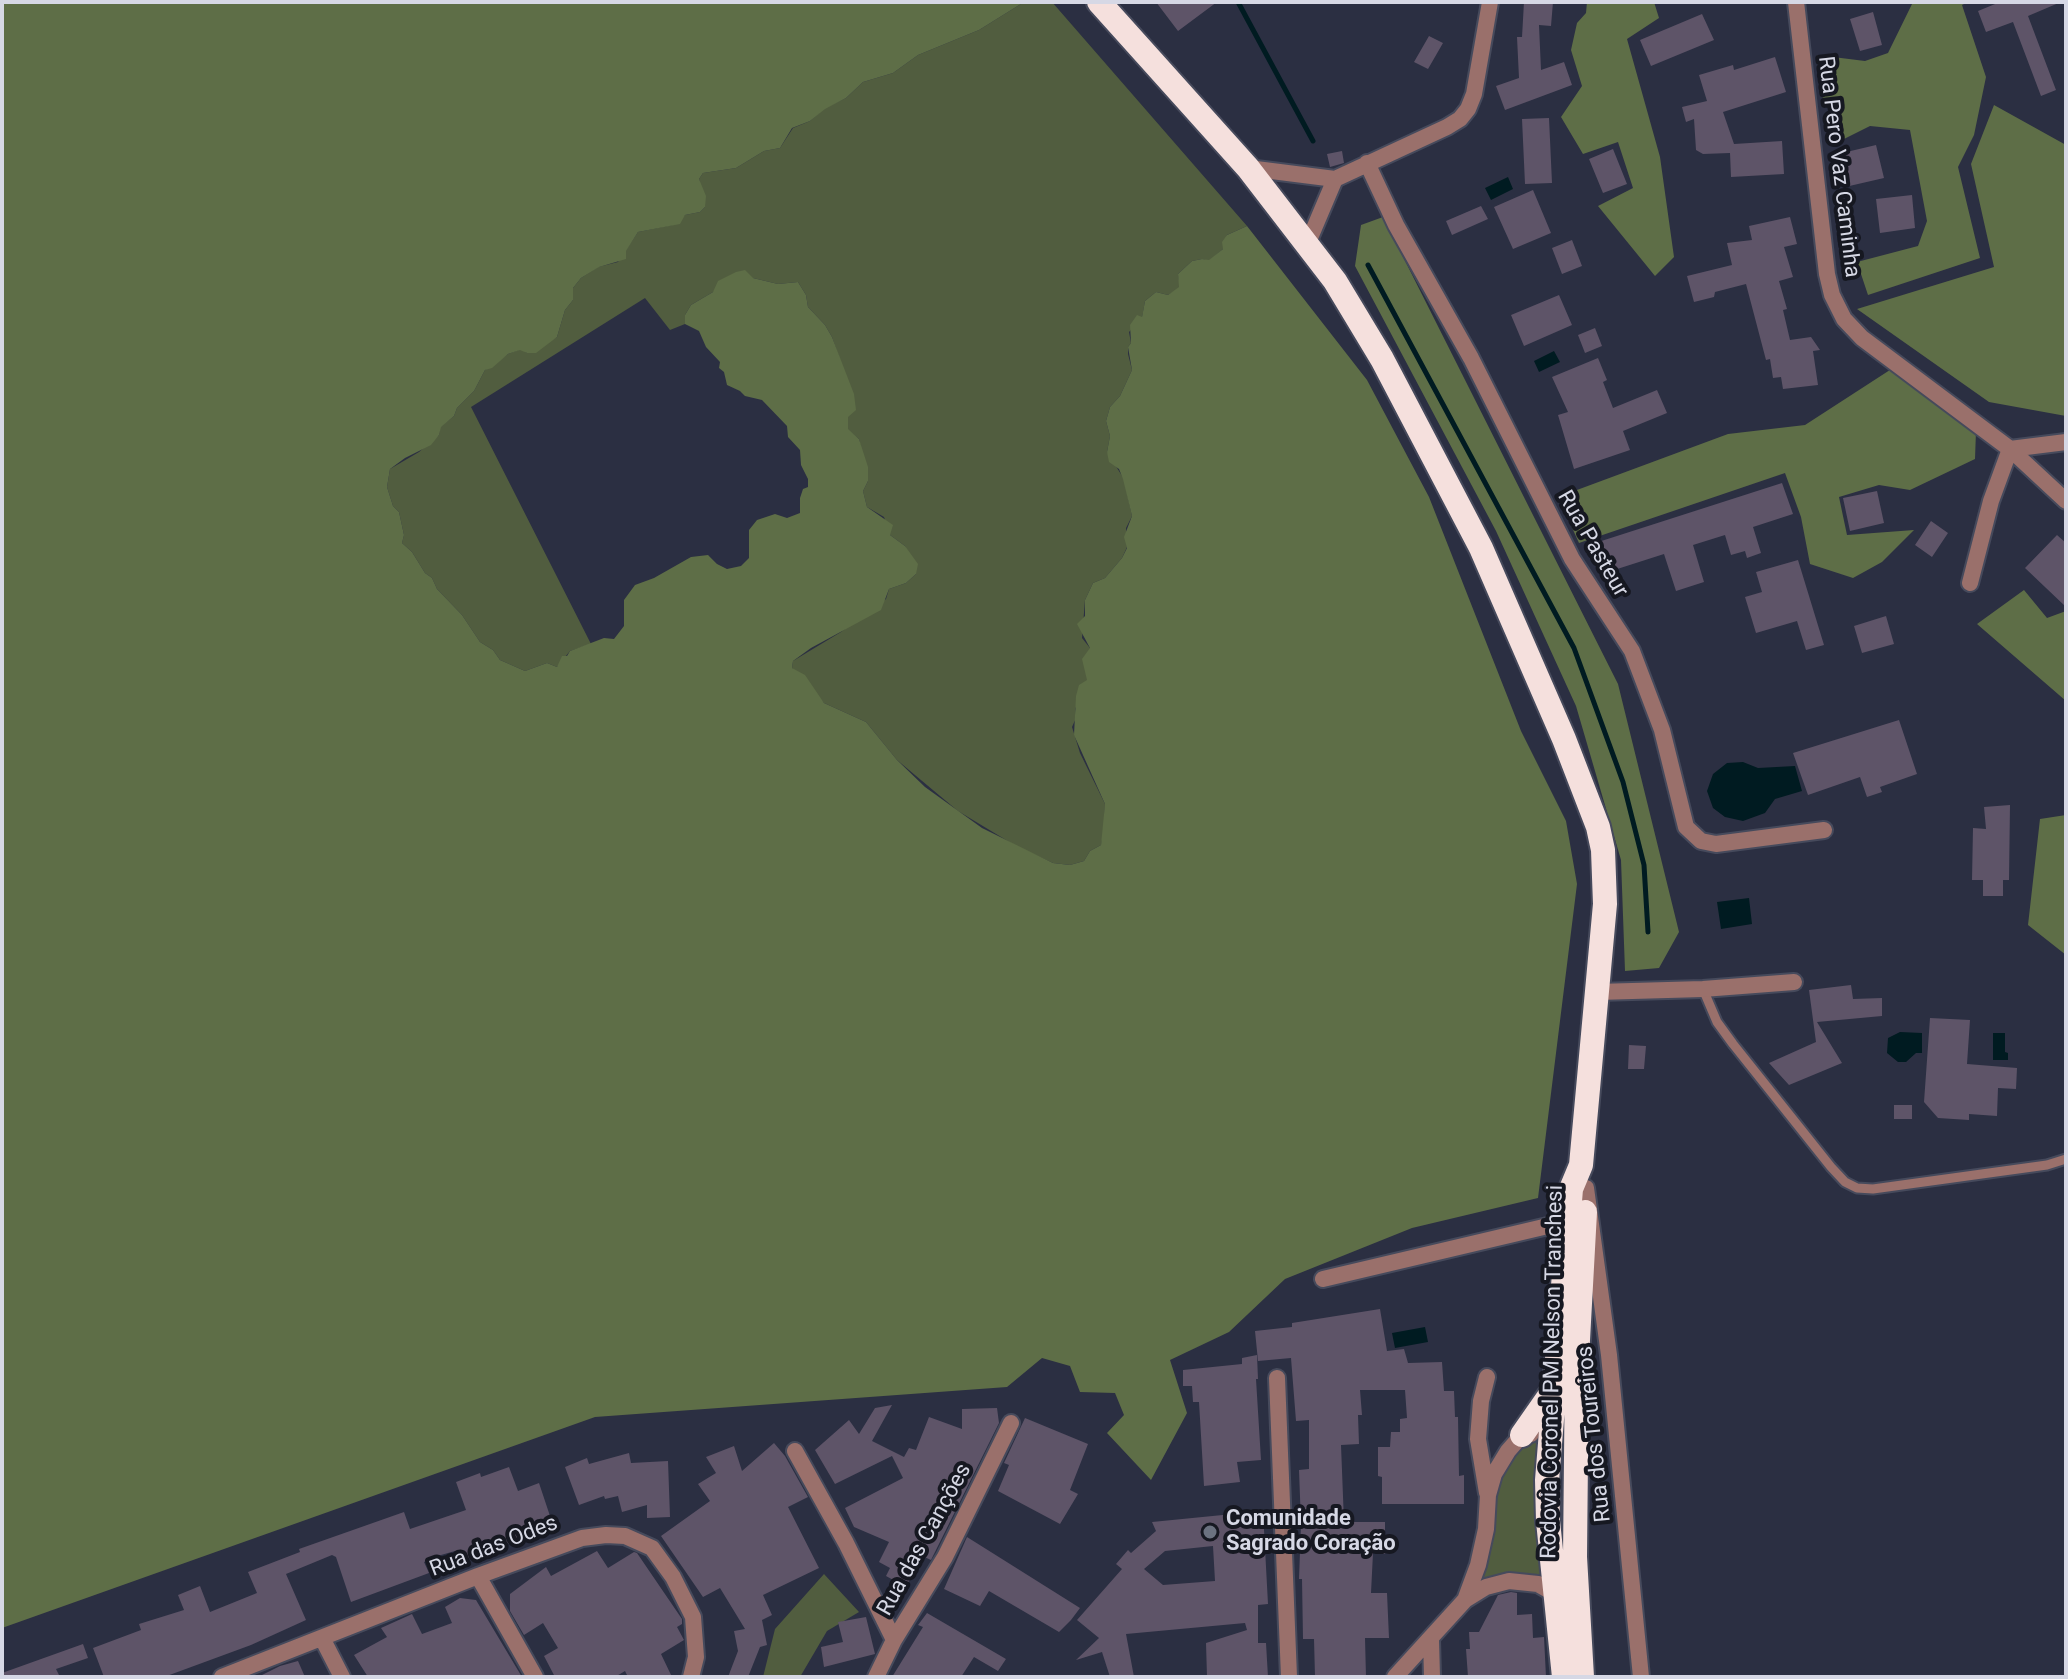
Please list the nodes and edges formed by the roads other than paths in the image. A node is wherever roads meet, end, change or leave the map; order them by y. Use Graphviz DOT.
graph roads {
  1 [pos="1099,2"];
  2 [pos="1490,2"];
  3 [pos="1796,2"];
  4 [pos="1367,163"];
  5 [pos="1248,168"];
  6 [pos="1335,179"];
  7 [pos="1307,245"];
  8 [pos="2066,442"];
  9 [pos="2010,449"];
  10 [pos="2066,501"];
  11 [pos="1970,583"];
  12 [pos="1824,830"];
  13 [pos="1794,982"];
  14 [pos="1703,989"];
  15 [pos="1597,992"];
  16 [pos="2066,1159"];
  17 [pos="1584,1176"];
  18 [pos="1569,1221"];
  19 [pos="1323,1279"];
  20 [pos="1487,1377"];
  21 [pos="1277,1378"];
  22 [pos="1553,1390"];
  23 [pos="1011,1423"];
  24 [pos="1549,1431"];
  25 [pos="1522,1435"];
  26 [pos="795,1451"];
  27 [pos="1488,1495"];
  28 [pos="1575,1557"];
  29 [pos="478,1576"];
  30 [pos="1557,1595"];
  31 [pos="1465,1600"];
  32 [pos="322,1638"];
  33 [pos="1431,1639"];
  34 [pos="894,1640"];
  35 [pos="222,1677"];
  36 [pos="342,1677"];
  37 [pos="535,1677"];
  38 [pos="691,1677"];
  39 [pos="876,1677"];
  40 [pos="1289,1677"];
  41 [pos="1395,1677"];
  42 [pos="1432,1677"];
  43 [pos="1564,1677"];
  44 [pos="1582,1677"];
  45 [pos="1641,1677"];
  1 -- 5 [label="highway, Rodovia Coronel PM Nelson Tranchesi"];
  2 -- 4 [label="street"];
  3 -- 9 [label="street, Rua Pero Vaz Caminha"];
  4 -- 6 [label="street"];
  4 -- 12 [label="street, Rua Pasteur"];
  5 -- 6 [label="street"];
  5 -- 7 [label="highway, Rodovia Coronel PM Nelson Tranchesi"];
  6 -- 7 [label="street"];
  7 -- 15 [label="highway, Rodovia Coronel PM Nelson Tranchesi"];
  8 -- 9 [label="street"];
  9 -- 10 [label="street, Rua Pero Vaz Caminha"];
  9 -- 11 [label="street"];
  13 -- 14 [label="street"];
  14 -- 15 [label="street"];
  14 -- 16 [label="lane"];
  15 -- 17 [label="highway, Rodovia Coronel PM Nelson Tranchesi"];
  17 -- 18 [label="highway, Rodovia Coronel PM Nelson Tranchesi"];
  17 -- 28 [label="highway, Rodovia Coronel PM Nelson Tranchesi"];
  17 -- 45 [label="street, Rua dos Toureiros"];
  18 -- 19 [label="street"];
  18 -- 22 [label="highway, Rodovia Coronel PM Nelson Tranchesi"];
  20 -- 27 [label="street"];
  21 -- 40 [label="street"];
  22 -- 24 [label="highway, Rodovia Coronel PM Nelson Tranchesi"];
  22 -- 25 [label="highway"];
  23 -- 34 [label="street, Rua das Canções"];
  24 -- 25 [label="street"];
  24 -- 28 [label="highway"];
  24 -- 30 [label="highway, Rodovia Coronel PM Nelson Tranchesi"];
  25 -- 27 [label="street"];
  26 -- 34 [label="street"];
  27 -- 31 [label="street"];
  28 -- 44 [label="highway, Rodovia Coronel PM Nelson Tranchesi"];
  29 -- 32 [label="street, Rua das Odes"];
  29 -- 37 [label="street"];
  29 -- 38 [label="street, Rua das Odes"];
  30 -- 31 [label="street"];
  30 -- 43 [label="highway, Rodovia Coronel PM Nelson Tranchesi"];
  31 -- 33 [label="street"];
  32 -- 35 [label="street, Rua das Odes"];
  32 -- 36 [label="street"];
  33 -- 41 [label="street"];
  33 -- 42 [label="street"];
  34 -- 39 [label="street, Rua das Canções"];
}
